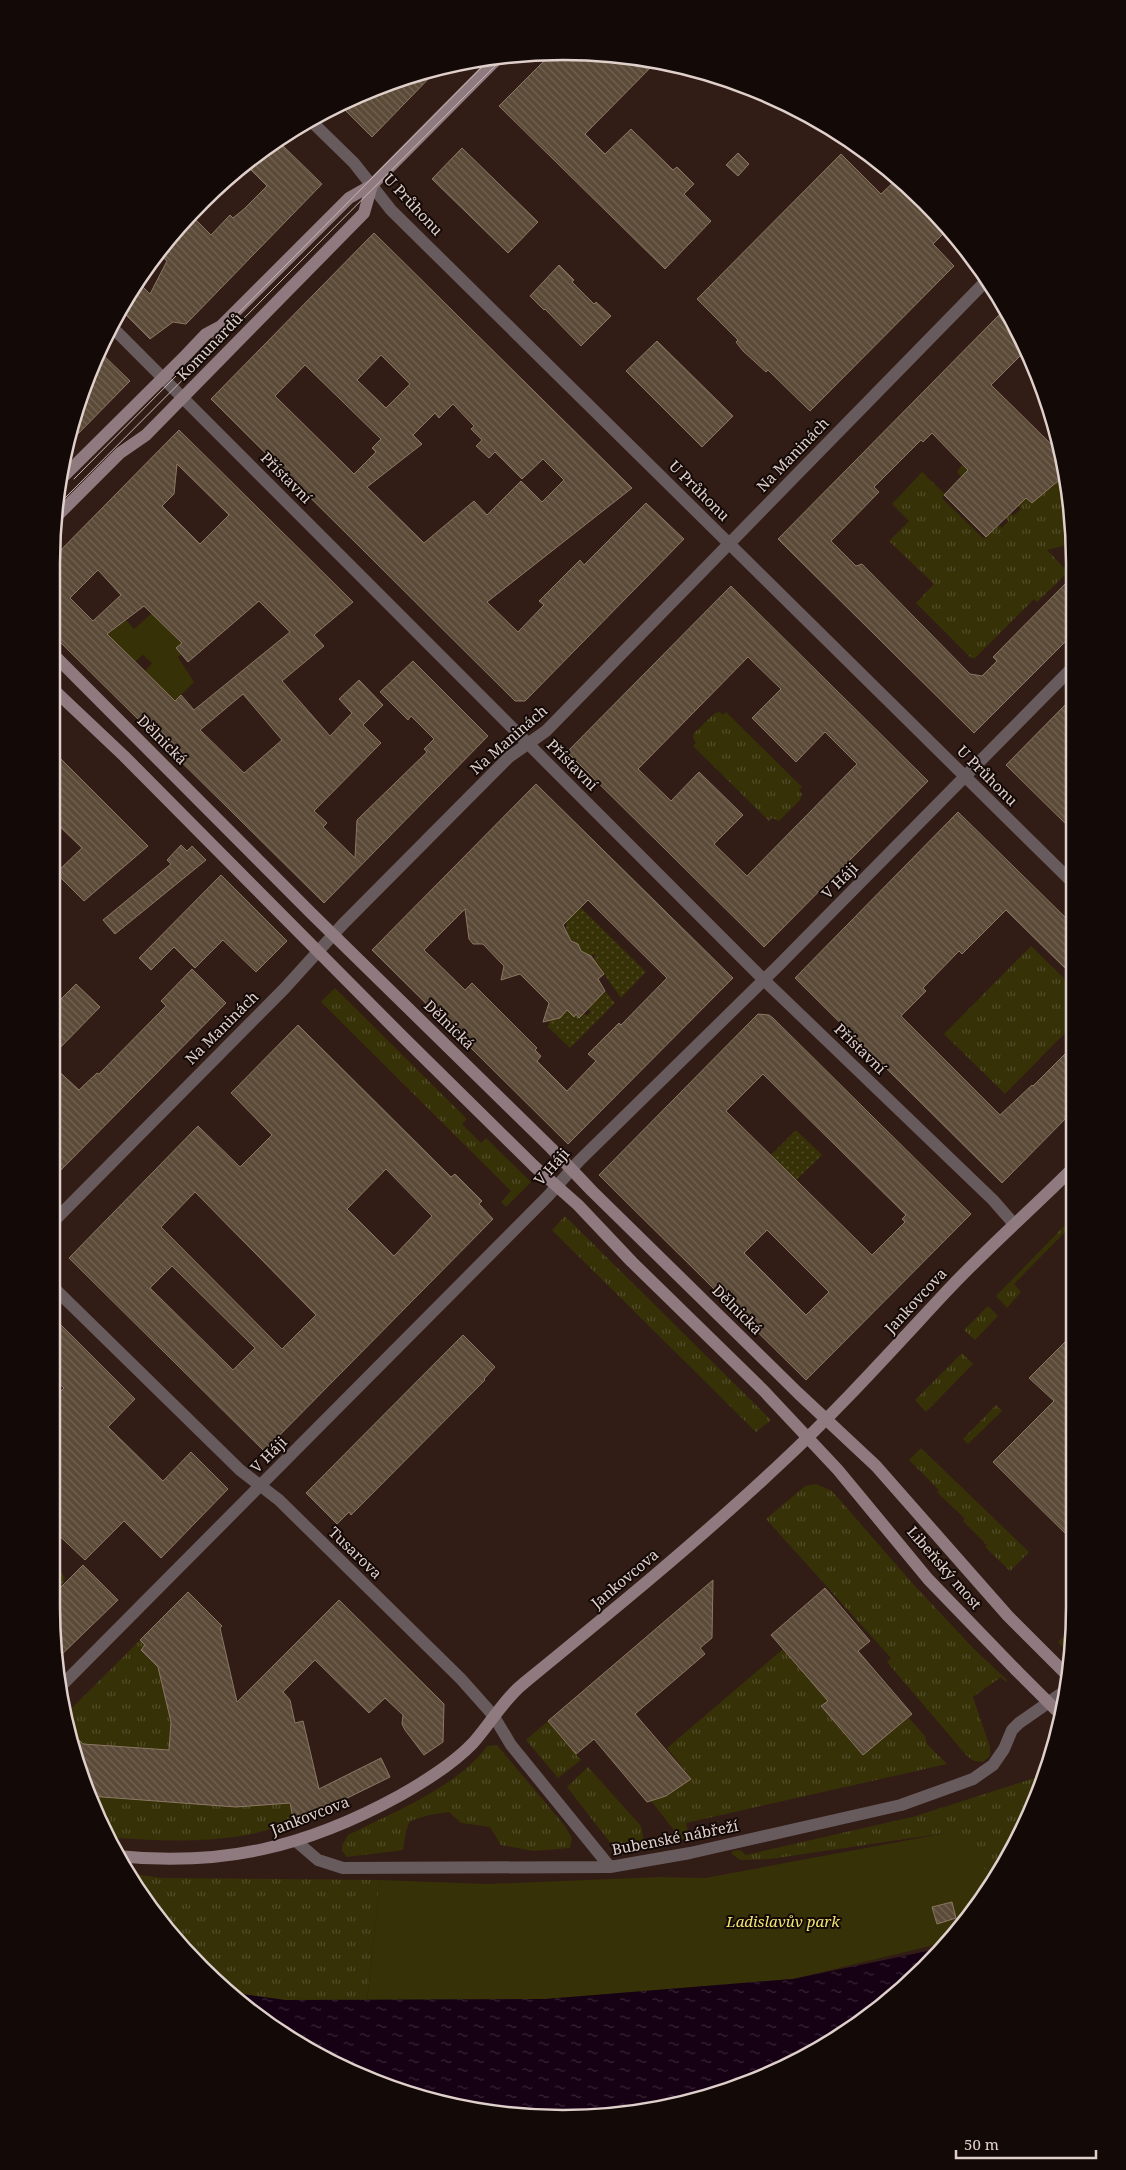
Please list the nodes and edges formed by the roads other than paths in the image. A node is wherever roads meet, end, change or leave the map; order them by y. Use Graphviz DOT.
graph roads {
  1 [pos="491,65"];
  2 [pos="316,125"];
  3 [pos="372,185"];
  4 [pos="981,285"];
  5 [pos="117,332"];
  6 [pos="163,378"];
  7 [pos="183,398"];
  8 [pos="69,471"];
  9 [pos="63,510"];
  10 [pos="729,544"];
  11 [pos="60,661"];
  12 [pos="1066,674"];
  13 [pos="60,696"];
  14 [pos="528,744"];
  15 [pos="965,777"];
  16 [pos="1066,875"];
  17 [pos="333,935"];
  18 [pos="317,952"];
  19 [pos="764,980"];
  20 [pos="572,1169"];
  21 [pos="1066,1175"];
  22 [pos="556,1186"];
  23 [pos="60,1215"];
  24 [pos="1014,1224"];
  25 [pos="60,1294"];
  26 [pos="826,1419"];
  27 [pos="808,1438"];
  28 [pos="260,1487"];
  29 [pos="1062,1671"];
  30 [pos="66,1681"];
  31 [pos="1058,1695"];
  32 [pos="1055,1709"];
  33 [pos="493,1715"];
  34 [pos="297,1842"];
  35 [pos="126,1857"];
  36 [pos="610,1867"];
  1 -- 3 [label="street, Komunardů"];
  2 -- 3 [label="street, U Průhonu"];
  3 -- 6 [label="street, Komunardů"];
  3 -- 7 [label="street, Komunardů"];
  3 -- 10 [label="street, U Průhonu"];
  4 -- 10 [label="street, Na Maninách"];
  5 -- 6 [label="street, Přístavní"];
  6 -- 7 [label="street, Přístavní"];
  6 -- 8 [label="street, Komunardů"];
  7 -- 9 [label="street, Komunardů"];
  7 -- 14 [label="street, Přístavní"];
  10 -- 14 [label="street, Na Maninách"];
  10 -- 15 [label="street, U Průhonu"];
  11 -- 17 [label="street, Dělnická"];
  12 -- 15 [label="street, V Háji"];
  13 -- 18 [label="street"];
  14 -- 17 [label="street, Na Maninách"];
  14 -- 19 [label="street, Přístavní"];
  15 -- 16 [label="street, U Průhonu"];
  15 -- 19 [label="street, V Háji"];
  17 -- 18 [label="street, Na Maninách"];
  17 -- 20 [label="street, Dělnická"];
  18 -- 22 [label="street"];
  18 -- 23 [label="street, Na Maninách"];
  19 -- 20 [label="street, V Háji"];
  19 -- 24 [label="street, Přístavní"];
  20 -- 22 [label="street, V Háji"];
  20 -- 26 [label="street, Dělnická"];
  21 -- 24 [label="street, Jankovcova"];
  22 -- 27 [label="street"];
  22 -- 28 [label="street, V Háji"];
  24 -- 26 [label="street, Jankovcova"];
  25 -- 28 [label="street, Tusarova"];
  26 -- 27 [label="street, Jankovcova"];
  26 -- 29 [label="street, Libeňský most"];
  27 -- 32 [label="street, Libeňský most, bridge"];
  27 -- 33 [label="street, Jankovcova"];
  28 -- 30 [label="street, V Háji"];
  28 -- 33 [label="street, Tusarova"];
  31 -- 36 [label="street, Bubenské nábřeží"];
  33 -- 34 [label="street, Jankovcova"];
  33 -- 36 [label="street, Tusarova"];
  34 -- 35 [label="street, Jankovcova"];
  34 -- 36 [label="street, Bubenské nábřeží"];
}
